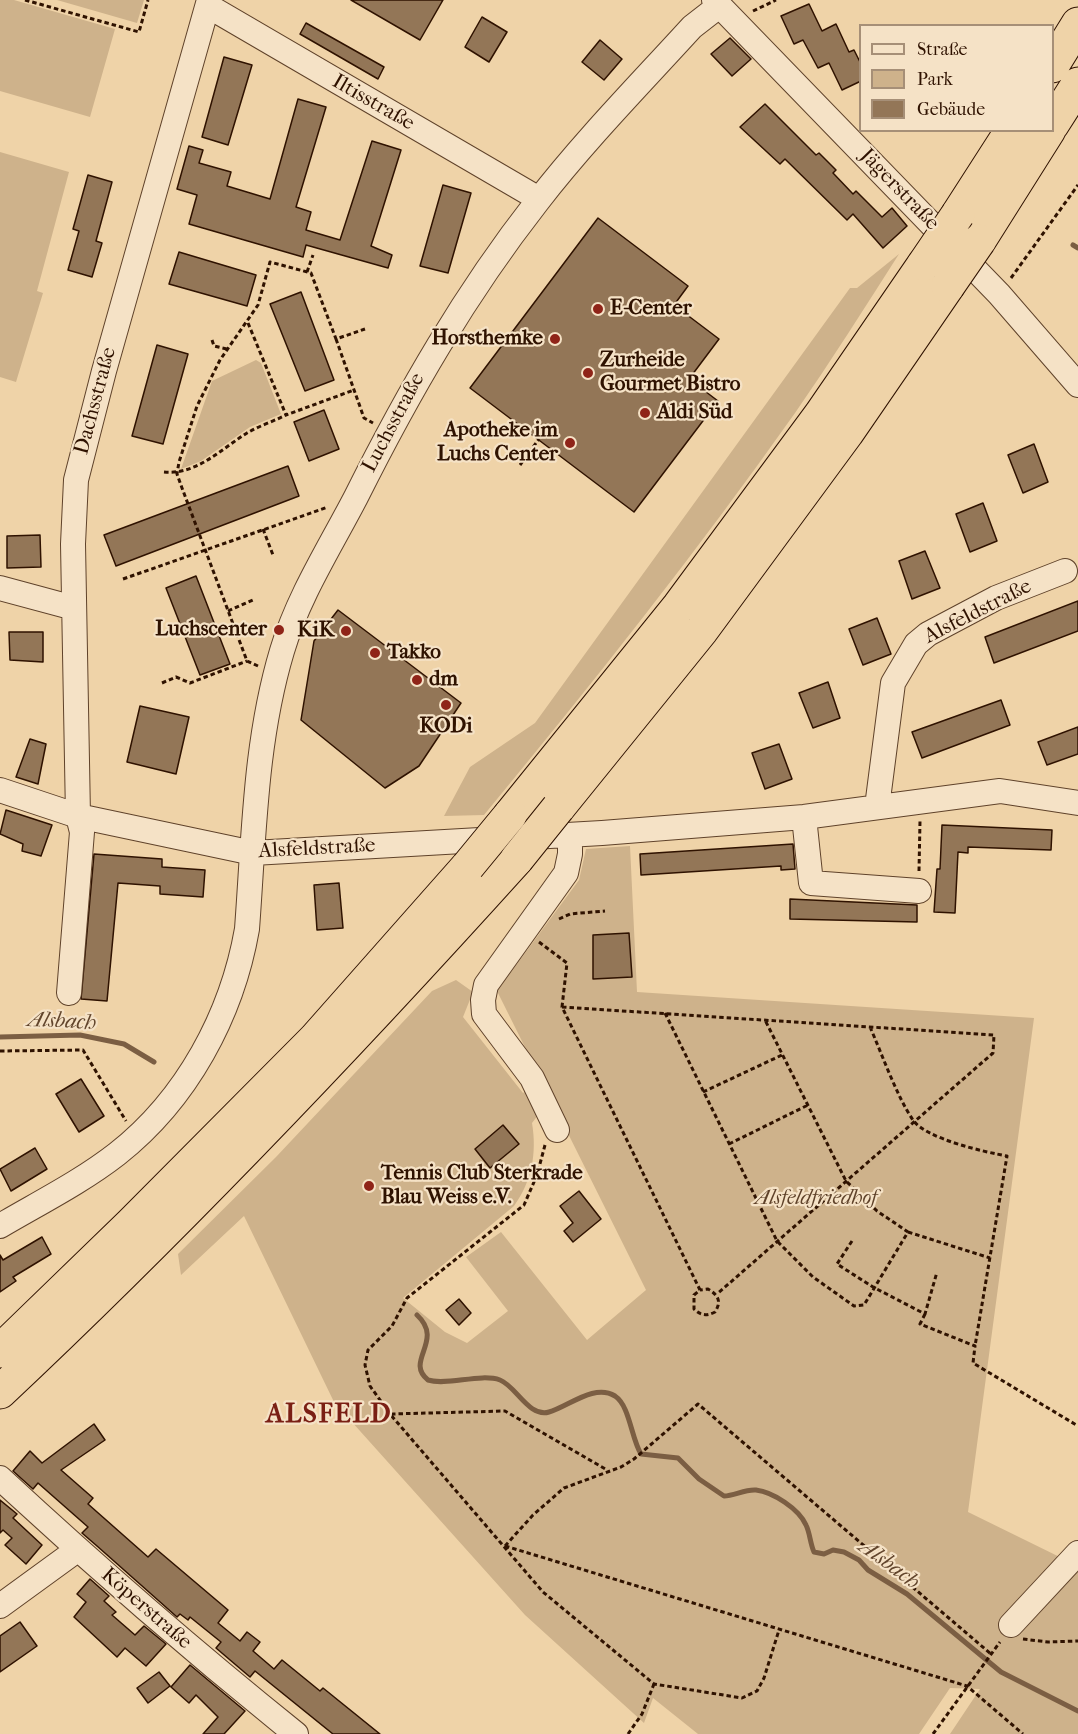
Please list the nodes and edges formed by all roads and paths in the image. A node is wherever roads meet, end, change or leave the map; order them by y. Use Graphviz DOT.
graph roads {
  1 [pos="26,0"];
  2 [pos="148,0"];
  3 [pos="776,0"];
  4 [pos="208,3"];
  5 [pos="722,9"];
  6 [pos="1078,24"];
  7 [pos="1054,64"];
  8 [pos="1078,84"];
  9 [pos="1054,123"];
  10 [pos="1011,132"];
  11 [pos="1048,132"];
  12 [pos="1078,185"];
  13 [pos="539,199"];
  14 [pos="313,255"];
  15 [pos="307,272"];
  16 [pos="999,294"];
  17 [pos="248,322"];
  18 [pos="365,329"];
  19 [pos="336,339"];
  20 [pos="212,340"];
  21 [pos="227,349"];
  22 [pos="1078,385"];
  23 [pos="354,390"];
  24 [pos="286,415"];
  25 [pos="388,432"];
  26 [pos="539,440"];
  27 [pos="520,465"];
  28 [pos="164,472"];
  29 [pos="177,474"];
  30 [pos="356,497"];
  31 [pos="263,529"];
  32 [pos="204,550"];
  33 [pos="273,555"];
  34 [pos="1065,571"];
  35 [pos="123,579"];
  36 [pos="0,588"];
  37 [pos="255,599"];
  38 [pos="74,608"];
  39 [pos="228,611"];
  40 [pos="247,661"];
  41 [pos="276,673"];
  42 [pos="162,683"];
  43 [pos="0,790"];
  44 [pos="920,801"];
  45 [pos="1078,803"];
  46 [pos="877,807"];
  47 [pos="78,816"];
  48 [pos="804,817"];
  49 [pos="564,822"];
  50 [pos="253,853"];
  51 [pos="919,891"];
  52 [pos="605,911"];
  53 [pos="552,922"];
  54 [pos="540,934"];
  55 [pos="69,993"];
  56 [pos="562,1006"];
  57 [pos="665,1013"];
  58 [pos="765,1020"];
  59 [pos="870,1027"];
  60 [pos="0,1051"];
  61 [pos="782,1055"];
  62 [pos="704,1092"];
  63 [pos="808,1105"];
  64 [pos="914,1122"];
  65 [pos="557,1130"];
  66 [pos="136,1137"];
  67 [pos="729,1144"];
  68 [pos="846,1181"];
  69 [pos="0,1226"];
  70 [pos="908,1232"];
  71 [pos="852,1240"];
  72 [pos="777,1241"];
  73 [pos="990,1258"];
  74 [pos="937,1272"];
  75 [pos="873,1287"];
  76 [pos="699,1290"];
  77 [pos="717,1294"];
  78 [pos="925,1314"];
  79 [pos="975,1346"];
  80 [pos="0,1351"];
  81 [pos="0,1392"];
  82 [pos="390,1414"];
  83 [pos="1078,1426"];
  84 [pos="607,1470"];
  85 [pos="0,1478"];
  86 [pos="505,1546"];
  87 [pos="77,1550"];
  88 [pos="1078,1553"];
  89 [pos="0,1606"];
  90 [pos="779,1630"];
  91 [pos="1013,1632"];
  92 [pos="1078,1641"];
  93 [pos="654,1684"];
  94 [pos="967,1686"];
  95 [pos="296,1734"];
  96 [pos="628,1734"];
  97 [pos="933,1734"];
  98 [pos="1023,1734"];
  1 -- 2 [label="path"];
  3 -- 5 [label="path"];
  4 -- 13 [label="street, Iltisstraße"];
  4 -- 38 [label="street, Dachsstraße"];
  5 -- 13 [label="street, Luchsstraße"];
  5 -- 16 [label="street, Jägerstraße"];
  6 -- 7 [label="highway"];
  8 -- 9 [label="highway"];
  10 -- 80 [label="highway, bridge"];
  11 -- 49 [label="highway, bridge"];
  12 -- 16 [label="path"];
  13 -- 25 [label="street, Luchsstraße"];
  14 -- 15 [label="path"];
  15 -- 17 [label="path"];
  15 -- 19 [label="path"];
  16 -- 22 [label="street, Jägerstraße"];
  17 -- 21 [label="path"];
  17 -- 24 [label="path"];
  18 -- 19 [label="path"];
  19 -- 23 [label="path"];
  20 -- 21 [label="path"];
  21 -- 29 [label="path"];
  23 -- 24 [label="path"];
  23 -- 25 [label="path"];
  24 -- 29 [label="path"];
  25 -- 30 [label="street, Luchsstraße"];
  26 -- 27 [label="path"];
  28 -- 29 [label="path"];
  29 -- 32 [label="path"];
  30 -- 31 [label="path"];
  30 -- 41 [label="street, Luchsstraße"];
  31 -- 32 [label="path"];
  31 -- 33 [label="path"];
  32 -- 35 [label="path"];
  32 -- 39 [label="path"];
  34 -- 46 [label="street, Alsfeldstraße"];
  36 -- 38 [label="street"];
  37 -- 39 [label="path"];
  38 -- 47 [label="street, Dachsstraße"];
  39 -- 40 [label="path"];
  40 -- 41 [label="path"];
  40 -- 42 [label="path"];
  41 -- 50 [label="street, Luchsstraße"];
  43 -- 47 [label="street, Alsfeldstraße"];
  44 -- 45 [label="street, Alsfeldstraße"];
  44 -- 46 [label="street, Alsfeldstraße"];
  44 -- 51 [label="path"];
  46 -- 48 [label="street, Alsfeldstraße"];
  47 -- 50 [label="street, Alsfeldstraße"];
  47 -- 55 [label="street, Dachsstraße"];
  48 -- 49 [label="street, Alsfeldstraße"];
  48 -- 51 [label="street"];
  49 -- 50 [label="street, Alsfeldstraße"];
  49 -- 65 [label="street"];
  49 -- 81 [label="highway, bridge"];
  50 -- 66 [label="street, Luchsstraße"];
  52 -- 53 [label="path"];
  54 -- 56 [label="path"];
  56 -- 57 [label="path"];
  56 -- 76 [label="path"];
  57 -- 58 [label="path"];
  57 -- 62 [label="path"];
  58 -- 59 [label="path"];
  58 -- 61 [label="path"];
  59 -- 64 [label="path"];
  59 -- 64 [label="path"];
  60 -- 66 [label="path"];
  61 -- 62 [label="path"];
  61 -- 63 [label="path"];
  62 -- 67 [label="path"];
  63 -- 67 [label="path"];
  63 -- 68 [label="path"];
  64 -- 68 [label="path"];
  64 -- 73 [label="path"];
  65 -- 82 [label="path"];
  66 -- 69 [label="street, Luchsstraße"];
  67 -- 72 [label="path"];
  68 -- 70 [label="path"];
  68 -- 72 [label="path"];
  70 -- 73 [label="path"];
  70 -- 75 [label="path"];
  71 -- 75 [label="path"];
  72 -- 75 [label="path"];
  72 -- 77 [label="path"];
  73 -- 79 [label="path"];
  74 -- 78 [label="path"];
  75 -- 78 [label="path"];
  76 -- 77 [label="path"];
  76 -- 77 [label="path"];
  78 -- 79 [label="path"];
  79 -- 83 [label="path"];
  82 -- 84 [label="path"];
  82 -- 86 [label="path"];
  84 -- 86 [label="path"];
  84 -- 94 [label="path"];
  85 -- 87 [label="street, Köperstraße"];
  86 -- 90 [label="path"];
  86 -- 93 [label="path"];
  87 -- 89 [label="street"];
  87 -- 95 [label="street, Köperstraße"];
  88 -- 91 [label="street"];
  90 -- 93 [label="path"];
  90 -- 94 [label="path"];
  91 -- 92 [label="path"];
  93 -- 96 [label="path"];
  94 -- 97 [label="path"];
  94 -- 98 [label="path"];
}
